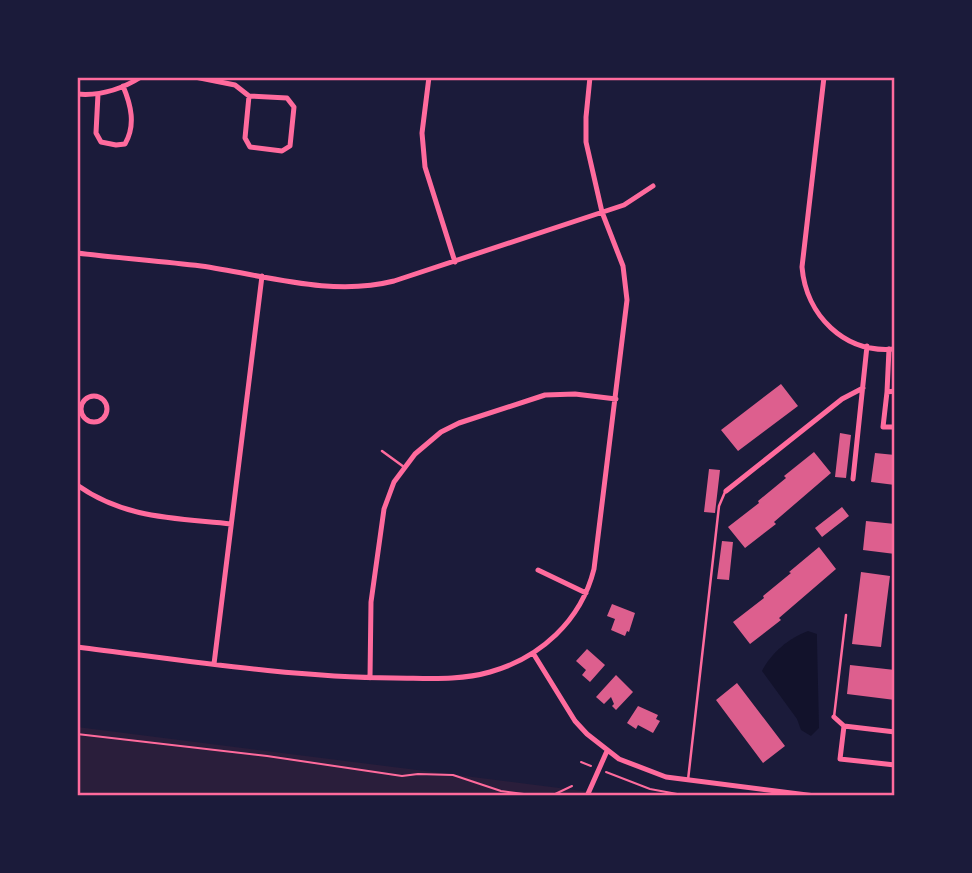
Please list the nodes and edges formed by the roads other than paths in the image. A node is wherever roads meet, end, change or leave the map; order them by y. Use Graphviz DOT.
graph roads {
  1 [pos="141,77"];
  2 [pos="195,77"];
  3 [pos="429,77"];
  4 [pos="590,77"];
  5 [pos="824,77"];
  6 [pos="123,86"];
  7 [pos="77,94"];
  8 [pos="98,94"];
  9 [pos="249,96"];
  10 [pos="653,186"];
  11 [pos="602,212"];
  12 [pos="77,253"];
  13 [pos="454,262"];
  14 [pos="262,276"];
  15 [pos="867,346"];
  16 [pos="892,349"];
  17 [pos="863,388"];
  18 [pos="895,391"];
  19 [pos="887,392"];
  20 [pos="615,399"];
  21 [pos="84,419"];
  22 [pos="77,426"];
  23 [pos="895,427"];
  24 [pos="382,451"];
  25 [pos="404,467"];
  26 [pos="853,479"];
  27 [pos="77,485"];
  28 [pos="726,491"];
  29 [pos="232,524"];
  30 [pos="538,570"];
  31 [pos="586,593"];
  32 [pos="846,615"];
  33 [pos="77,647"];
  34 [pos="533,653"];
  35 [pos="214,664"];
  36 [pos="370,678"];
  37 [pos="834,717"];
  38 [pos="844,726"];
  39 [pos="895,732"];
  40 [pos="607,751"];
  41 [pos="895,765"];
  42 [pos="688,780"];
  43 [pos="587,796"];
  44 [pos="815,796"];
  1 -- 6 [label="street"];
  2 -- 9 [label="street"];
  3 -- 13 [label="street"];
  4 -- 11 [label="street"];
  5 -- 15 [label="street"];
  6 -- 8 [label="street"];
  6 -- 8 [label="street"];
  7 -- 8 [label="street"];
  9 -- 9 [label="street"];
  10 -- 11 [label="street"];
  11 -- 13 [label="street"];
  11 -- 20 [label="street"];
  12 -- 14 [label="street"];
  13 -- 14 [label="street"];
  14 -- 29 [label="street"];
  15 -- 16 [label="street"];
  15 -- 17 [label="street"];
  16 -- 19 [label="street"];
  17 -- 26 [label="street"];
  17 -- 28 [label="street"];
  18 -- 19 [label="street"];
  19 -- 23 [label="street"];
  20 -- 25 [label="street"];
  20 -- 31 [label="street"];
  21 -- 21 [label="street"];
  21 -- 22 [label="street"];
  24 -- 25 [label="lane"];
  25 -- 36 [label="street"];
  27 -- 29 [label="street"];
  28 -- 42 [label="lane"];
  29 -- 35 [label="street"];
  30 -- 31 [label="street"];
  31 -- 34 [label="street"];
  32 -- 37 [label="lane"];
  33 -- 35 [label="street"];
  34 -- 36 [label="street"];
  34 -- 40 [label="street"];
  35 -- 36 [label="street"];
  37 -- 38 [label="street"];
  38 -- 39 [label="street"];
  38 -- 41 [label="street"];
  40 -- 42 [label="street"];
  40 -- 43 [label="street"];
  42 -- 44 [label="street"];
}
